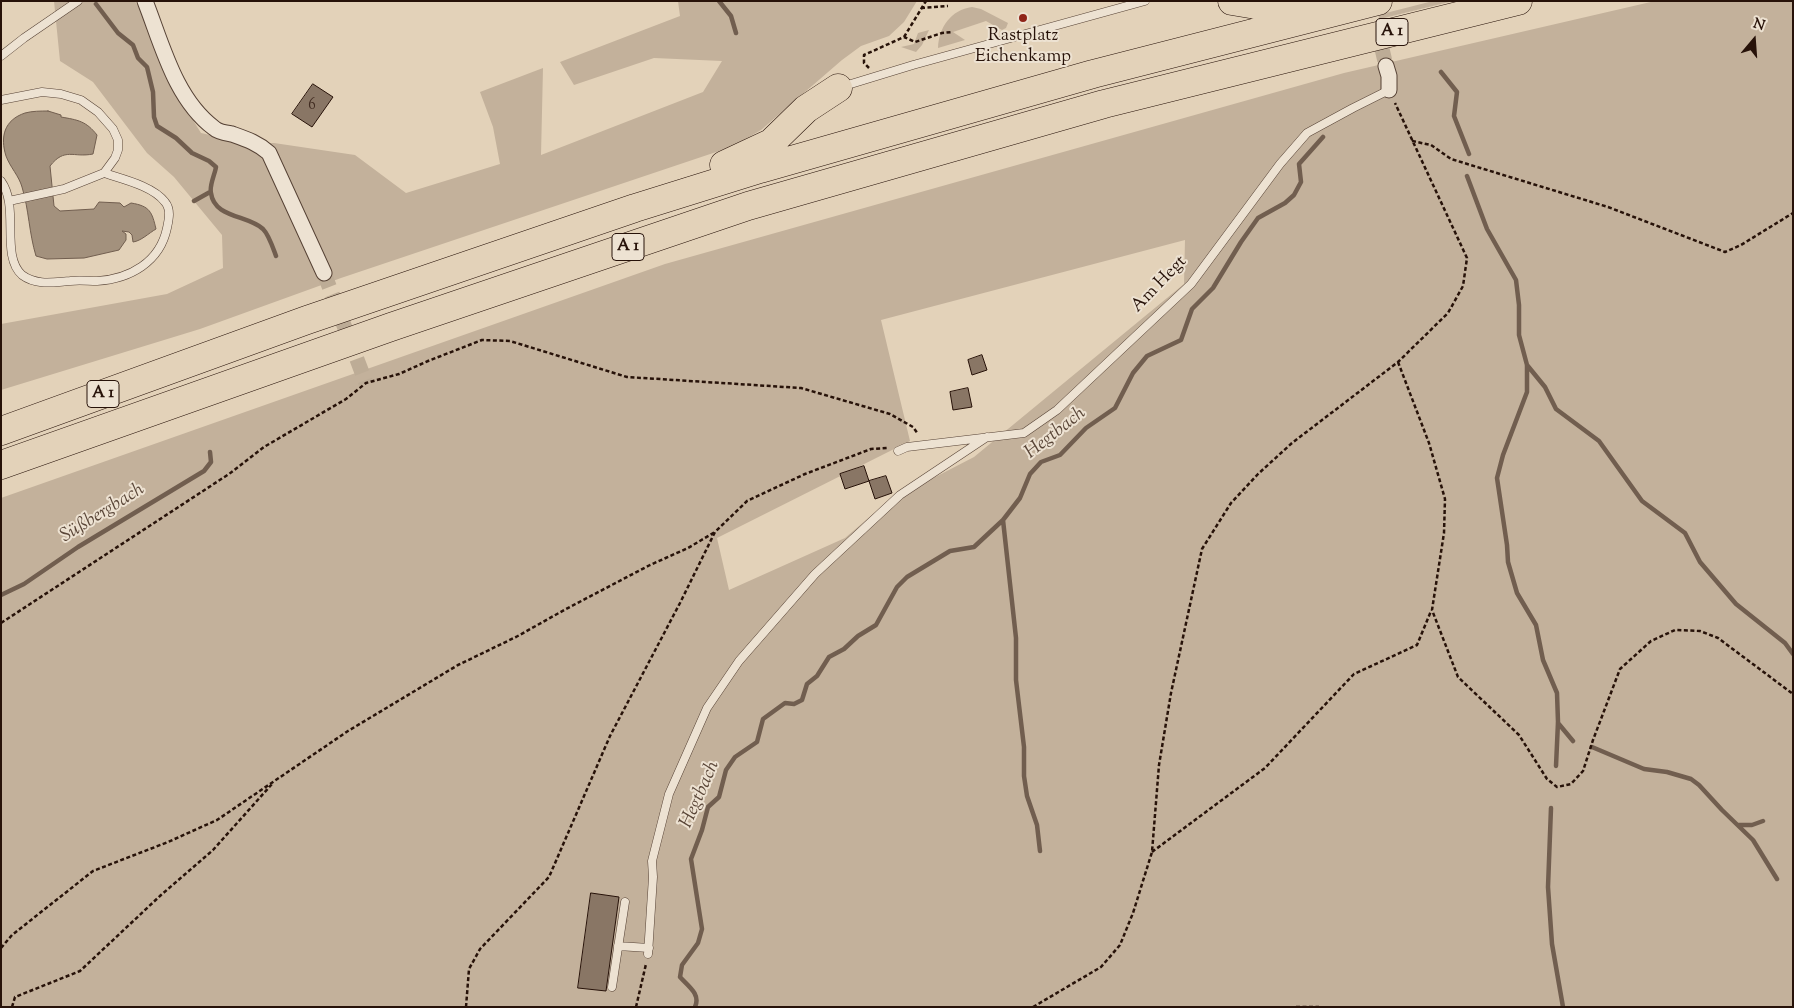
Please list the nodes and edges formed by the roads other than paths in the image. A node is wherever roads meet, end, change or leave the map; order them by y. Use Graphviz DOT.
graph roads {
  1 [pos="78,1"];
  2 [pos="145,1"];
  3 [pos="1144,1"];
  4 [pos="1232,1"];
  5 [pos="1518,1"];
  6 [pos="1369,3"];
  7 [pos="1,56"];
  8 [pos="1386,66"];
  9 [pos="838,88"];
  10 [pos="1389,90"];
  11 [pos="1,100"];
  12 [pos="104,173"];
  13 [pos="1,181"];
  14 [pos="12,201"];
  15 [pos="635,208"];
  16 [pos="324,273"];
  17 [pos="1,431"];
  18 [pos="987,437"];
  19 [pos="898,451"];
  20 [pos="1,465"];
  21 [pos="624,902"];
  22 [pos="618,946"];
  23 [pos="612,987"];
  1 -- 7 [label="lane"];
  2 -- 16 [label="street"];
  3 -- 9 [label="lane"];
  4 -- 6 [label="highway"];
  5 -- 20 [label="highway, A 1"];
  6 -- 15 [label="highway, A 1"];
  8 -- 10 [label="street"];
  9 -- 15 [label="highway"];
  10 -- 18 [label="lane, Am Hegt"];
  11 -- 12 [label="lane"];
  12 -- 14 [label="lane"];
  12 -- 14 [label="lane"];
  13 -- 14 [label="lane"];
  15 -- 17 [label="highway, A 1"];
  18 -- 19 [label="lane, Am Hegt"];
  18 -- 22 [label="lane"];
  21 -- 22 [label="lane"];
  22 -- 23 [label="lane"];
}
